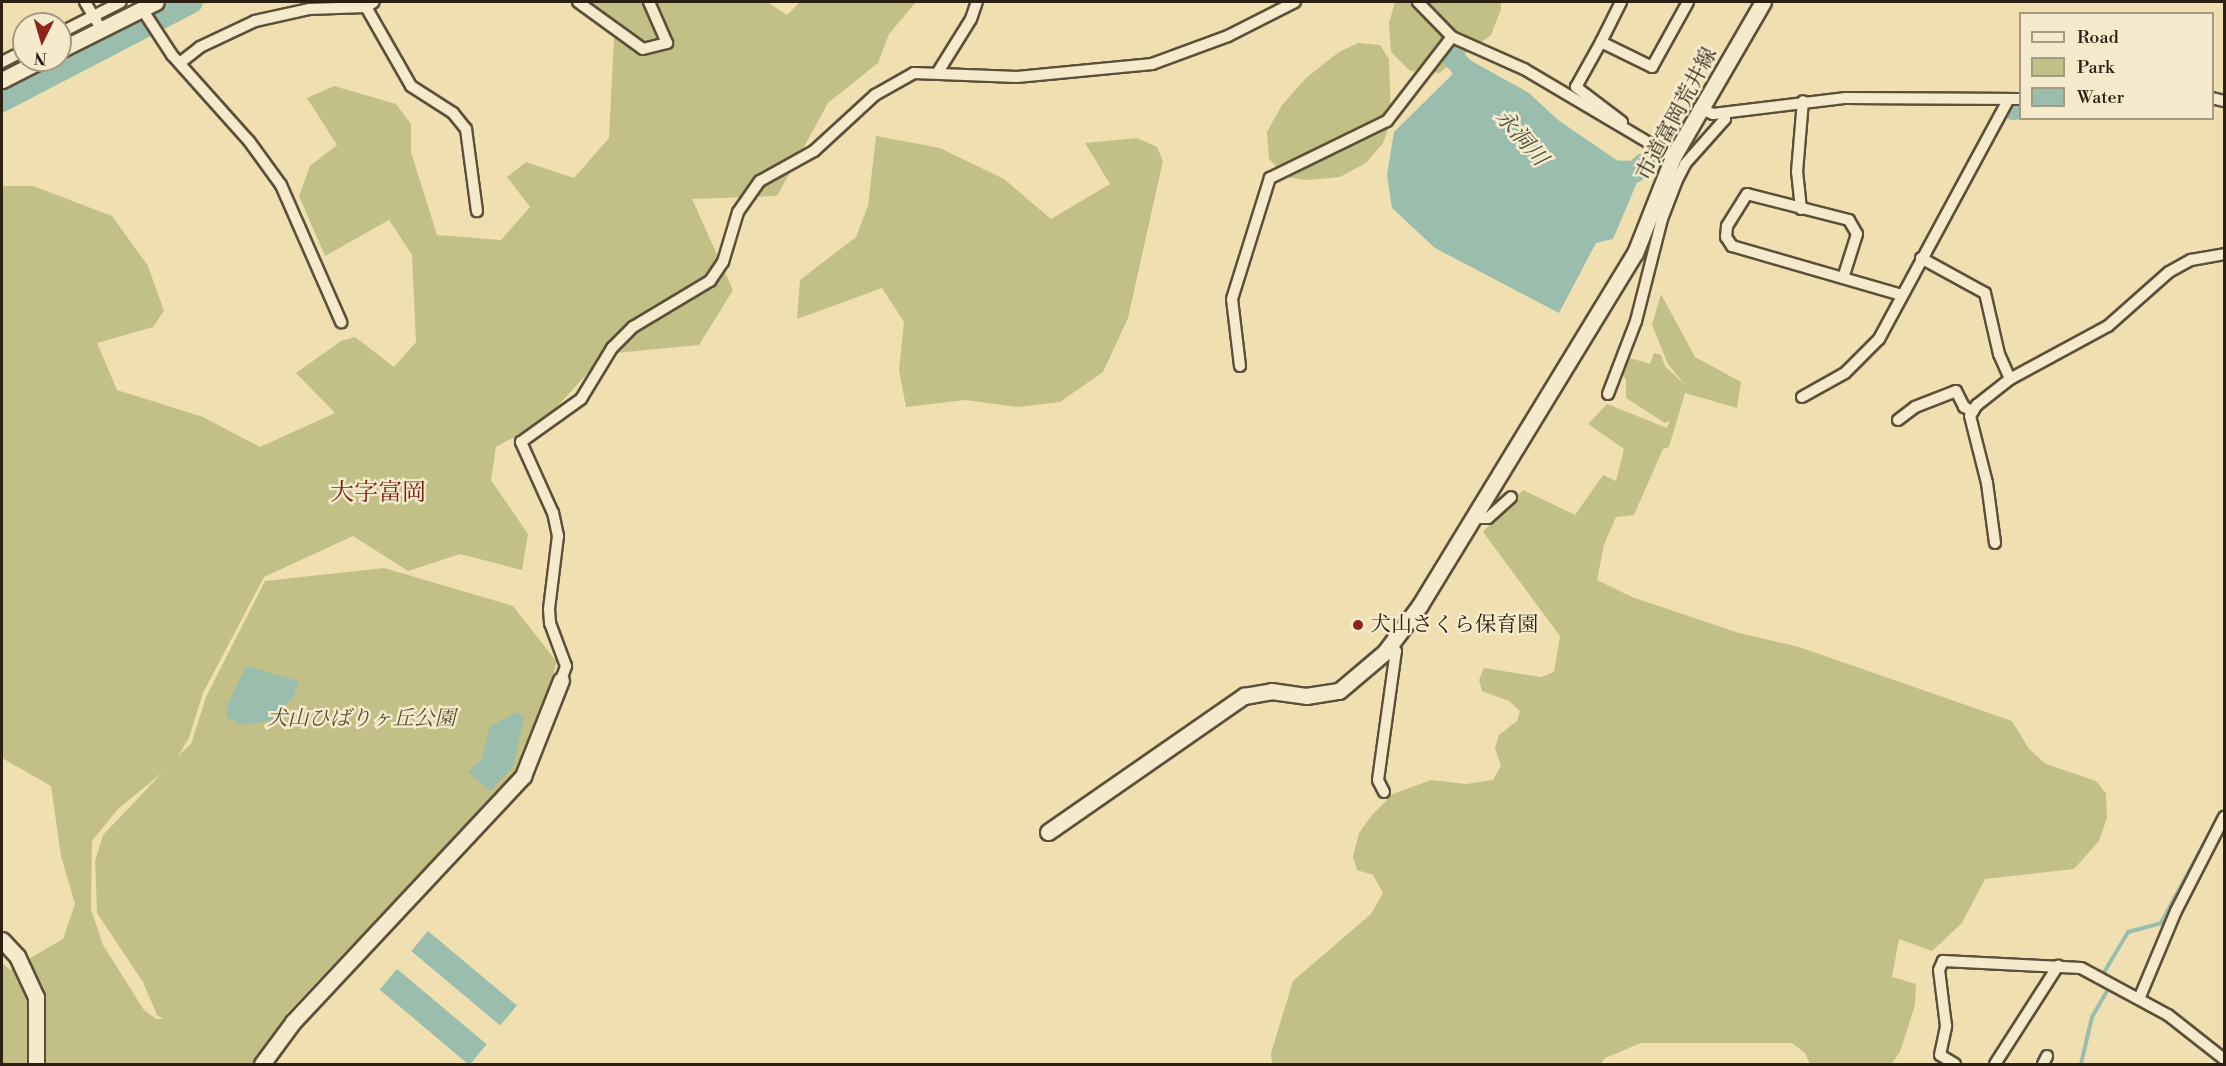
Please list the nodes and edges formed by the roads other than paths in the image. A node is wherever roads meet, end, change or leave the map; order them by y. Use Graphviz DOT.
graph roads {
  1 [pos="85,2"];
  2 [pos="120,2"];
  3 [pos="156,2"];
  4 [pos="578,2"];
  5 [pos="649,2"];
  6 [pos="977,2"];
  7 [pos="1295,2"];
  8 [pos="1418,2"];
  9 [pos="1621,2"];
  10 [pos="1688,2"];
  11 [pos="1763,2"];
  12 [pos="370,4"];
  13 [pos="144,13"];
  14 [pos="98,23"];
  15 [pos="72,30"];
  16 [pos="1452,37"];
  17 [pos="72,41"];
  18 [pos="1601,42"];
  19 [pos="181,62"];
  20 [pos="18,72"];
  21 [pos="938,72"];
  22 [pos="2,80"];
  23 [pos="2019,99"];
  24 [pos="2008,100"];
  25 [pos="1803,101"];
  26 [pos="1699,108"];
  27 [pos="1724,113"];
  28 [pos="1645,143"];
  29 [pos="1673,157"];
  30 [pos="1801,209"];
  31 [pos="477,211"];
  32 [pos="2224,254"];
  33 [pos="1922,258"];
  34 [pos="1844,275"];
  35 [pos="1902,295"];
  36 [pos="341,322"];
  37 [pos="1240,366"];
  38 [pos="2010,379"];
  39 [pos="1608,394"];
  40 [pos="1802,397"];
  41 [pos="1973,411"];
  42 [pos="1898,420"];
  43 [pos="1511,497"];
  44 [pos="1473,518"];
  45 [pos="1995,543"];
  46 [pos="1390,646"];
  47 [pos="561,680"];
  48 [pos="1384,792"];
  49 [pos="2224,817"];
  50 [pos="1048,832"];
  51 [pos="2,940"];
  52 [pos="2058,966"];
  53 [pos="2139,999"];
  54 [pos="2224,1059"];
  55 [pos="36,1065"];
  56 [pos="262,1065"];
  57 [pos="1955,1065"];
  58 [pos="1995,1065"];
  1 -- 14 [label="street"];
  2 -- 14 [label="street"];
  3 -- 13 [label="street"];
  4 -- 5 [label="street"];
  6 -- 21 [label="street"];
  7 -- 21 [label="street"];
  8 -- 16 [label="street"];
  9 -- 18 [label="street"];
  10 -- 18 [label="street"];
  11 -- 26 [label="street, 市道富岡荒井線"];
  12 -- 19 [label="street"];
  12 -- 31 [label="street"];
  13 -- 14 [label="street"];
  13 -- 19 [label="street"];
  14 -- 15 [label="street"];
  14 -- 17 [label="street"];
  16 -- 28 [label="street"];
  16 -- 37 [label="street"];
  18 -- 28 [label="street"];
  19 -- 36 [label="street"];
  20 -- 22 [label="street"];
  21 -- 47 [label="street"];
  23 -- 24 [label="street"];
  24 -- 25 [label="street"];
  24 -- 33 [label="street"];
  25 -- 27 [label="street"];
  25 -- 30 [label="street"];
  26 -- 27 [label="street"];
  26 -- 29 [label="street, 市道富岡荒井線"];
  27 -- 39 [label="street"];
  28 -- 29 [label="street"];
  29 -- 44 [label="street, 市道富岡荒井線"];
  30 -- 34 [label="street"];
  30 -- 34 [label="street"];
  32 -- 38 [label="street"];
  33 -- 35 [label="street"];
  33 -- 38 [label="street"];
  34 -- 35 [label="street"];
  35 -- 40 [label="street"];
  38 -- 41 [label="street"];
  41 -- 42 [label="street"];
  41 -- 45 [label="street"];
  43 -- 44 [label="street"];
  44 -- 46 [label="street, 市道富岡荒井線"];
  46 -- 48 [label="street"];
  46 -- 50 [label="street, 市道富岡荒井線"];
  47 -- 56 [label="street"];
  49 -- 53 [label="street"];
  51 -- 55 [label="street"];
  52 -- 53 [label="street"];
  52 -- 57 [label="street"];
  52 -- 58 [label="street"];
  53 -- 54 [label="street"];
}
